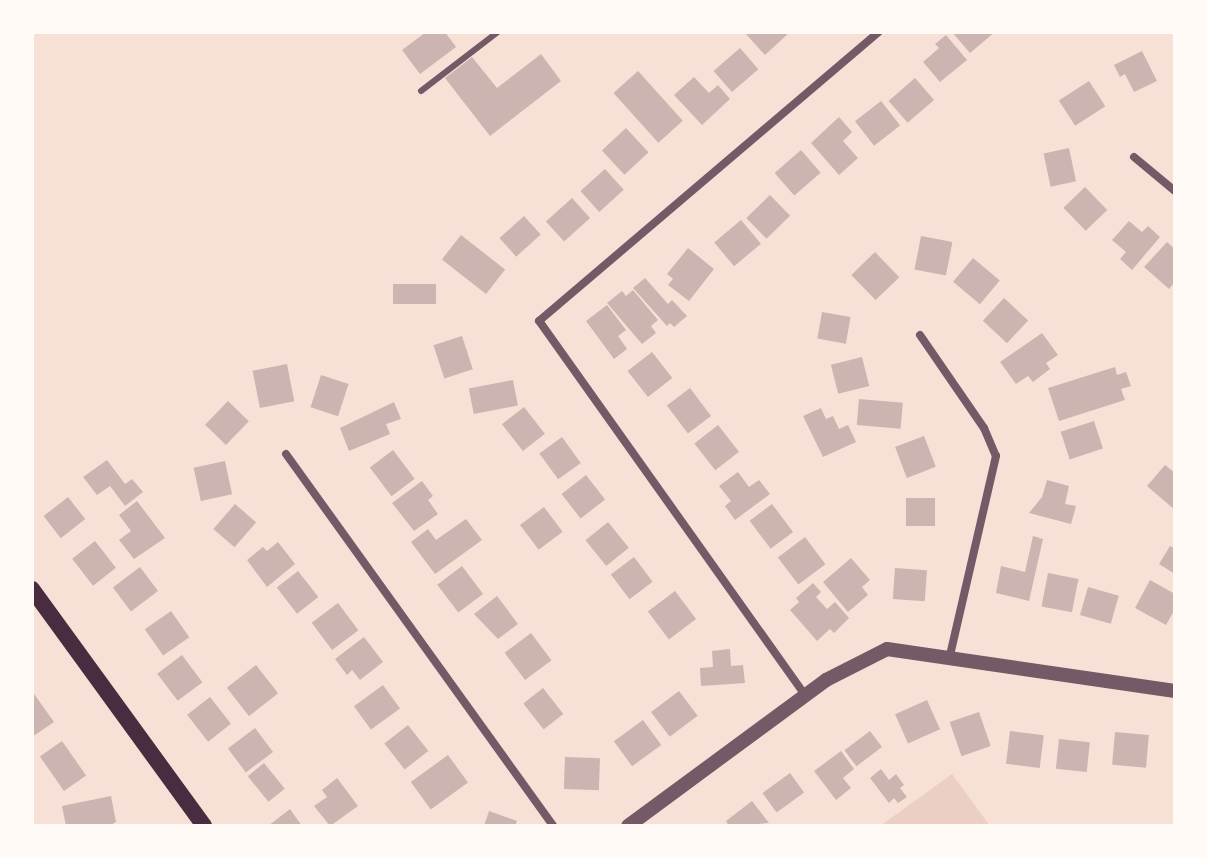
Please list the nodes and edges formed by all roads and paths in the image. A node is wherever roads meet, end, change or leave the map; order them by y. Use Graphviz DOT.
graph roads {
  1 [pos="498,32"];
  2 [pos="879,32"];
  3 [pos="421,91"];
  4 [pos="1134,157"];
  5 [pos="1175,191"];
  6 [pos="920,335"];
  7 [pos="286,454"];
  8 [pos="32,589"];
  9 [pos="950,656"];
  10 [pos="1175,691"];
  11 [pos="805,695"];
  12 [pos="204,826"];
  13 [pos="553,826"];
  14 [pos="628,826"];
  1 -- 3 [label="lane"];
  2 -- 11 [label="street"];
  4 -- 5 [label="street"];
  6 -- 9 [label="street"];
  7 -- 13 [label="street"];
  8 -- 12 [label="main road"];
  9 -- 10 [label="street"];
  9 -- 11 [label="street"];
  11 -- 14 [label="street"];
}
